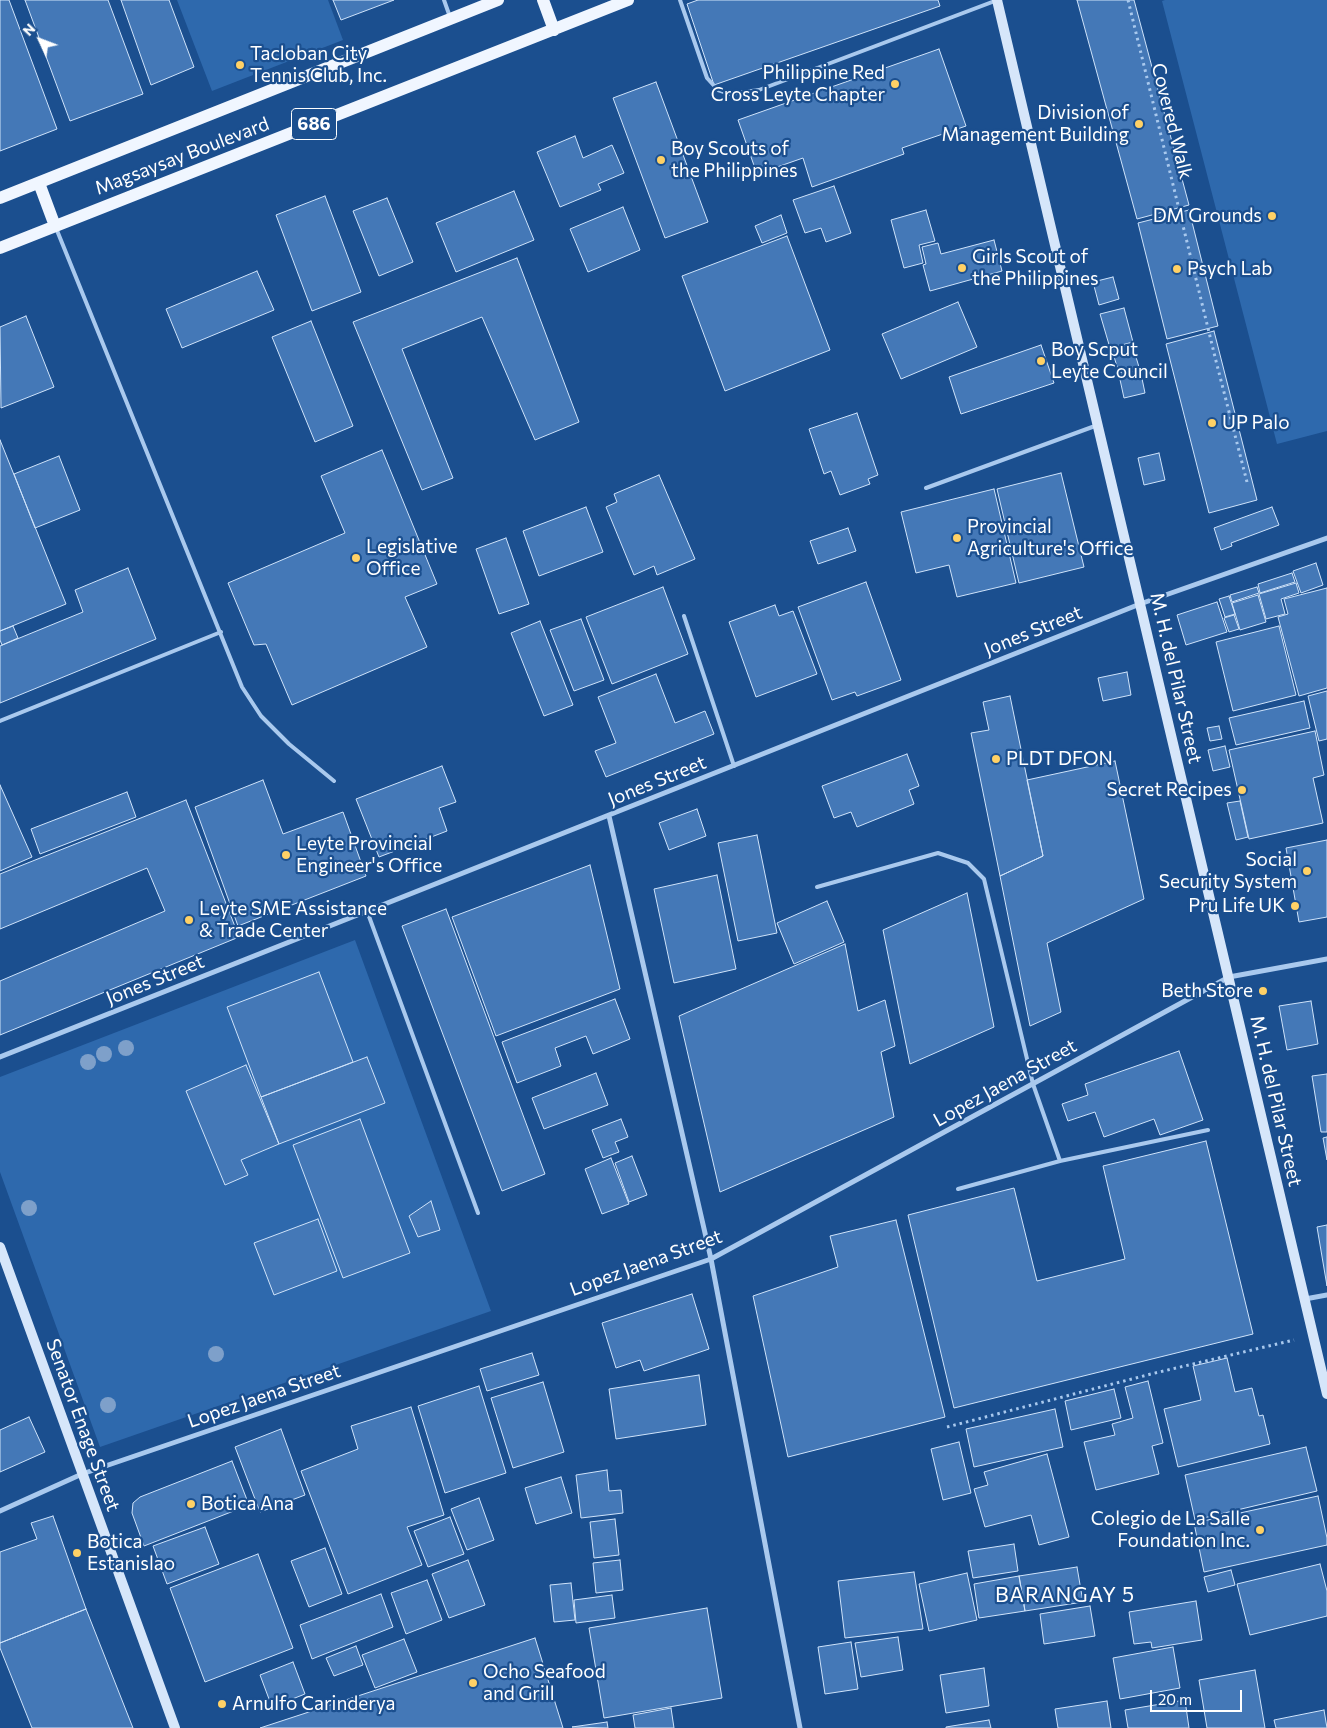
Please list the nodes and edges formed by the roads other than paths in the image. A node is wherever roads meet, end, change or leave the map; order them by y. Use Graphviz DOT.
graph roads {
  1 [pos="444,0"];
  2 [pos="498,0"];
  3 [pos="542,0"];
  4 [pos="628,0"];
  5 [pos="680,0"];
  6 [pos="997,0"];
  7 [pos="451,18"];
  8 [pos="554,30"];
  9 [pos="39,182"];
  10 [pos="0,198"];
  11 [pos="55,226"];
  12 [pos="0,248"];
  13 [pos="1098,425"];
  14 [pos="926,488"];
  15 [pos="1327,538"];
  16 [pos="1140,604"];
  17 [pos="684,616"];
  18 [pos="220,632"];
  19 [pos="0,721"];
  20 [pos="734,766"];
  21 [pos="334,781"];
  22 [pos="609,816"];
  23 [pos="817,887"];
  24 [pos="367,912"];
  25 [pos="1327,960"];
  26 [pos="1228,977"];
  27 [pos="0,1057"];
  28 [pos="1033,1084"];
  29 [pos="1208,1130"];
  30 [pos="1060,1161"];
  31 [pos="958,1188"];
  32 [pos="478,1213"];
  33 [pos="0,1247"];
  34 [pos="711,1259"];
  35 [pos="1327,1295"];
  36 [pos="1304,1299"];
  37 [pos="1327,1394"];
  38 [pos="82,1474"];
  39 [pos="0,1511"];
  40 [pos="175,1728"];
  41 [pos="800,1728"];
  1 -- 7 [label="lane"];
  2 -- 7 [label="main road, Magsaysay Boulevard / 686"];
  3 -- 8 [label="main road"];
  4 -- 8 [label="main road, Magsaysay Boulevard / 686"];
  5 -- 6 [label="lane"];
  6 -- 13 [label="street, M. H. del Pilar Street"];
  7 -- 9 [label="main road, Magsaysay Boulevard / 686"];
  8 -- 11 [label="main road, Magsaysay Boulevard / 686"];
  9 -- 10 [label="main road, Magsaysay Boulevard / 686"];
  9 -- 11 [label="main road"];
  11 -- 12 [label="main road, Magsaysay Boulevard / 686"];
  11 -- 18 [label="lane"];
  13 -- 14 [label="lane"];
  13 -- 16 [label="street, M. H. del Pilar Street"];
  15 -- 16 [label="street, Jones Street"];
  16 -- 20 [label="street, Jones Street"];
  16 -- 26 [label="street, M. H. del Pilar Street"];
  17 -- 20 [label="lane"];
  18 -- 19 [label="lane"];
  18 -- 21 [label="lane"];
  20 -- 22 [label="street, Jones Street"];
  22 -- 24 [label="street, Jones Street"];
  22 -- 34 [label="street"];
  23 -- 28 [label="lane"];
  24 -- 27 [label="street, Jones Street"];
  24 -- 32 [label="lane"];
  25 -- 26 [label="street, Lopez Jaena Street"];
  26 -- 28 [label="street, Lopez Jaena Street"];
  26 -- 36 [label="street, M. H. del Pilar Street"];
  28 -- 30 [label="lane"];
  28 -- 34 [label="street, Lopez Jaena Street"];
  29 -- 30 [label="lane"];
  30 -- 31 [label="lane"];
  33 -- 38 [label="street, Senator Enage Street"];
  34 -- 38 [label="street, Lopez Jaena Street"];
  34 -- 41 [label="street"];
  35 -- 36 [label="street"];
  36 -- 37 [label="street, M. H. del Pilar Street"];
  38 -- 39 [label="street, Lopez Jaena Street"];
  38 -- 40 [label="street, Senator Enage Street"];
}
